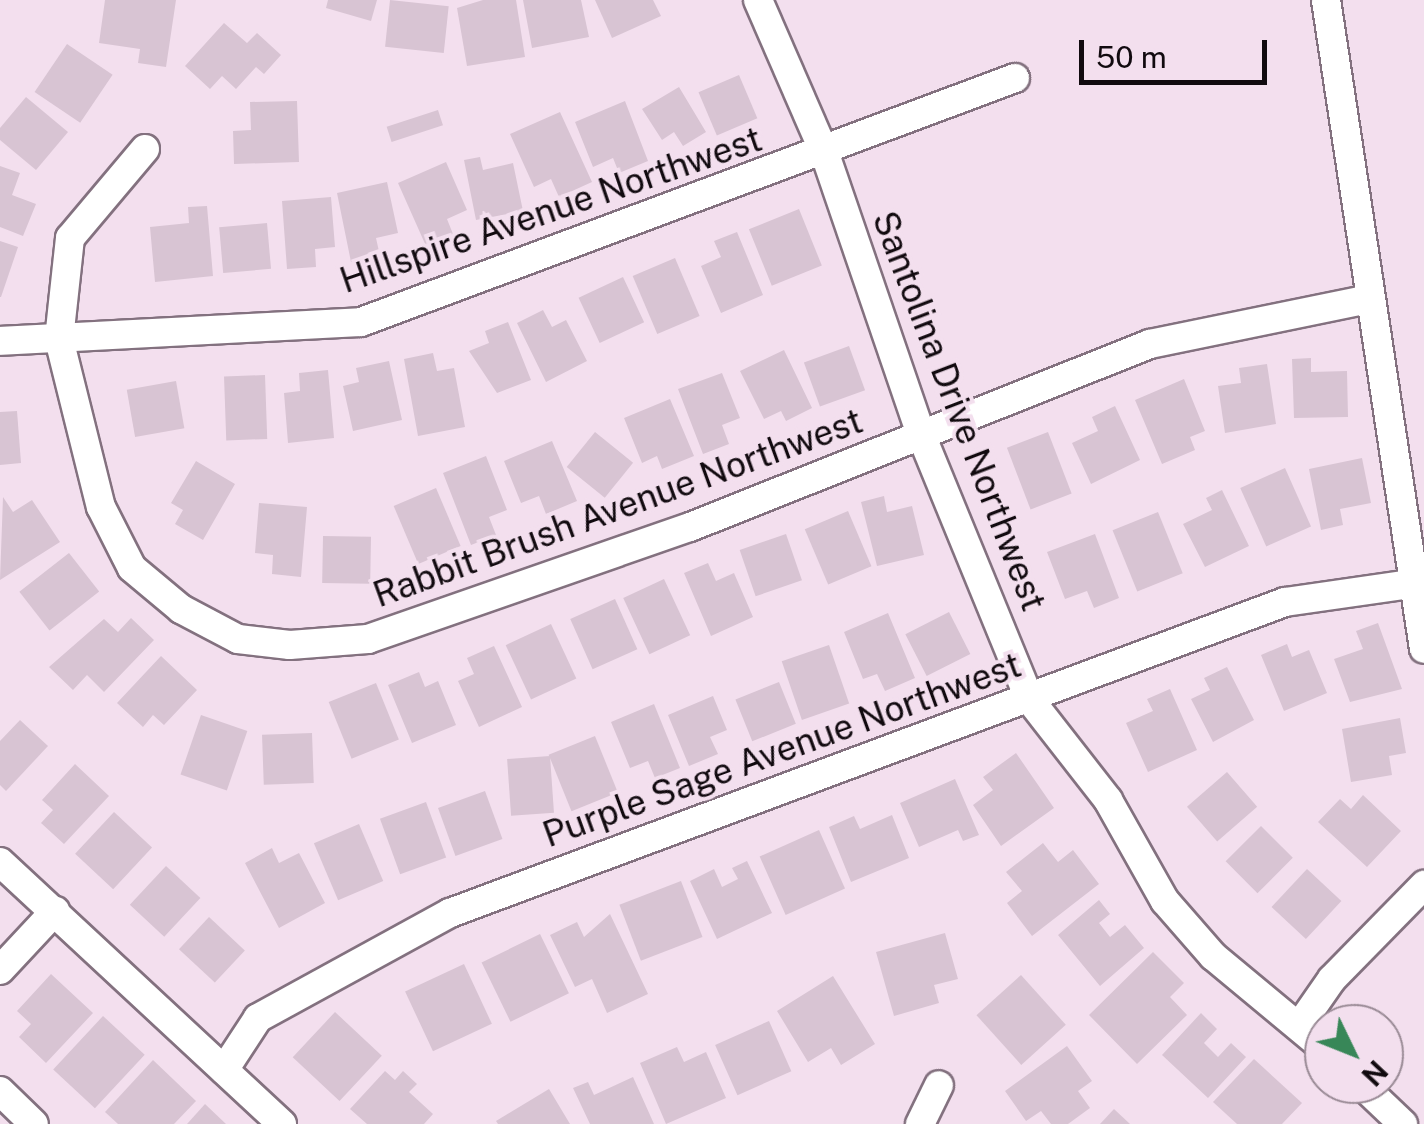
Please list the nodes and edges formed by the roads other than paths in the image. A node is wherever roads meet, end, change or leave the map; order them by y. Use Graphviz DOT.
graph roads {
  1 [pos="758,0"];
  2 [pos="1326,0"];
  3 [pos="1015,78"];
  4 [pos="145,148"];
  5 [pos="825,154"];
  6 [pos="1369,299"];
  7 [pos="59,339"];
  8 [pos="0,340"];
  9 [pos="922,437"];
  10 [pos="1410,584"];
  11 [pos="1424,649"];
  12 [pos="1030,700"];
  13 [pos="0,862"];
  14 [pos="1424,885"];
  15 [pos="55,911"];
  16 [pos="0,970"];
  17 [pos="1300,1025"];
  18 [pos="1304,1029"];
  19 [pos="224,1070"];
  20 [pos="939,1085"];
  21 [pos="0,1091"];
  22 [pos="1382,1104"];
  23 [pos="34,1124"];
  24 [pos="282,1124"];
  25 [pos="920,1124"];
  26 [pos="1403,1124"];
  1 -- 5 [label="street, Santolina Drive Northwest"];
  2 -- 6 [label="street"];
  3 -- 5 [label="street, Hillspire Avenue Northwest"];
  4 -- 7 [label="street"];
  5 -- 7 [label="street, Hillspire Avenue Northwest"];
  5 -- 9 [label="street, Santolina Drive Northwest"];
  6 -- 9 [label="street, Rabbit Brush Avenue Northwest"];
  6 -- 10 [label="street"];
  7 -- 8 [label="street, Hillspire Avenue Northwest"];
  7 -- 9 [label="street, Rabbit Brush Avenue Northwest"];
  9 -- 12 [label="street, Santolina Drive Northwest"];
  10 -- 11 [label="street"];
  10 -- 12 [label="street, Purple Sage Avenue Northwest"];
  12 -- 17 [label="street, Santolina Drive Northwest"];
  12 -- 19 [label="street, Purple Sage Avenue Northwest"];
  13 -- 15 [label="street"];
  14 -- 17 [label="street"];
  15 -- 16 [label="street"];
  15 -- 19 [label="street"];
  17 -- 18 [label="street, Santolina Drive Northwest"];
  19 -- 24 [label="street"];
  20 -- 25 [label="street"];
  21 -- 23 [label="street"];
  22 -- 26 [label="street"];
}
